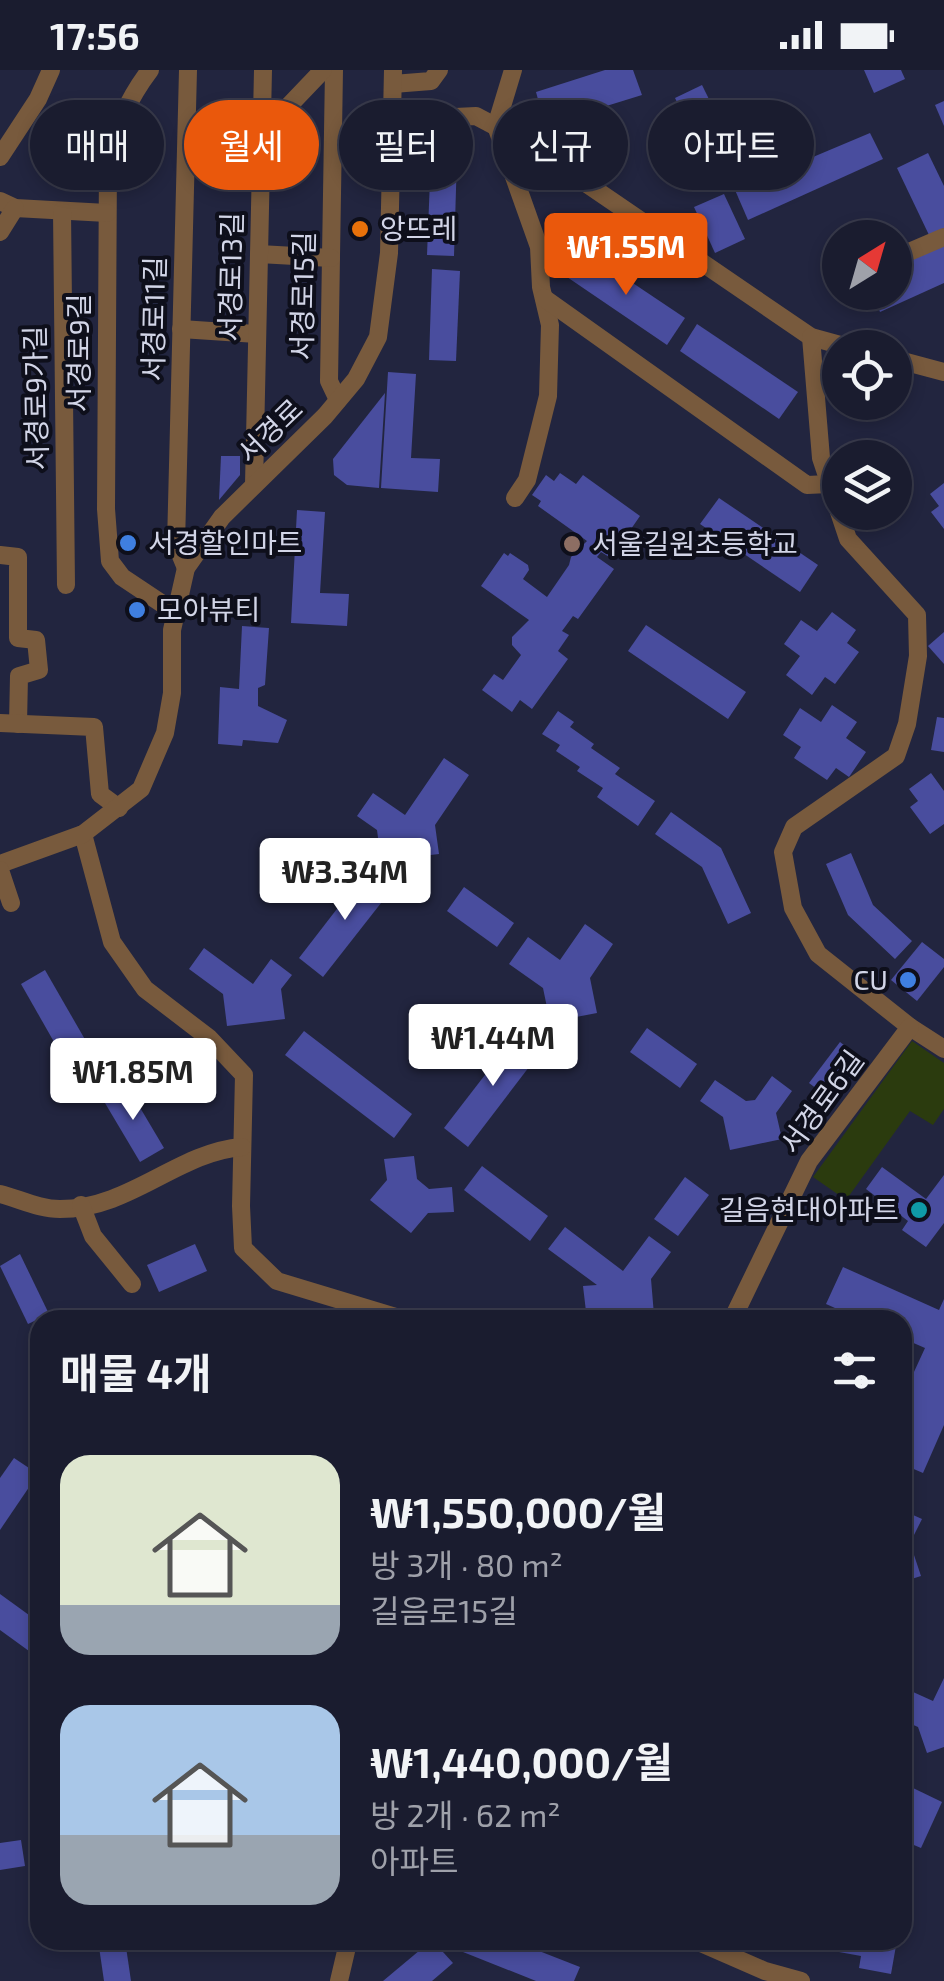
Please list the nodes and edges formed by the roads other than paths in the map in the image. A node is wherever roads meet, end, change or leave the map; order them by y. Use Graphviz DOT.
graph roads {
  1 [pos="51,70"];
  2 [pos="150,70"];
  3 [pos="188,70"];
  4 [pos="263,70"];
  5 [pos="323,70"];
  6 [pos="334,70"];
  7 [pos="439,70"];
  8 [pos="513,70"];
  9 [pos="393,77"];
  10 [pos="263,100"];
  11 [pos="295,100"];
  12 [pos="504,100"];
  13 [pos="0,157"];
  14 [pos="261,190"];
  15 [pos="391,190"];
  16 [pos="519,190"];
  17 [pos="595,190"];
  18 [pos="7,204"];
  19 [pos="62,210"];
  20 [pos="107,213"];
  21 [pos="0,232"];
  22 [pos="944,237"];
  23 [pos="912,251"];
  24 [pos="259,254"];
  25 [pos="331,258"];
  26 [pos="544,298"];
  27 [pos="182,329"];
  28 [pos="257,334"];
  29 [pos="811,337"];
  30 [pos="822,340"];
  31 [pos="912,363"];
  32 [pos="944,372"];
  33 [pos="338,400"];
  34 [pos="822,461"];
  35 [pos="822,484"];
  36 [pos="254,485"];
  37 [pos="515,498"];
  38 [pos="845,530"];
  39 [pos="0,555"];
  40 [pos="186,568"];
  41 [pos="66,586"];
  42 [pos="176,613"];
  43 [pos="9,723"];
  44 [pos="119,808"];
  45 [pos="84,834"];
  46 [pos="0,867"];
  47 [pos="11,903"];
  48 [pos="910,1027"];
  49 [pos="944,1049"];
  50 [pos="242,1147"];
  51 [pos="0,1194"];
  52 [pos="82,1206"];
  53 [pos="132,1284"];
  54 [pos="373,1310"];
  55 [pos="737,1310"];
  56 [pos="346,1950"];
  57 [pos="717,1950"];
  58 [pos="339,1981"];
  59 [pos="800,1981"];
  1 -- 13 [label="street"];
  2 -- 20 [label="street, 서경로9길"];
  3 -- 27 [label="street, 서경로11길"];
  4 -- 10 [label="street, 서경로13길"];
  5 -- 11 [label="street"];
  6 -- 25 [label="street, 서경로15길"];
  7 -- 9 [label="street"];
  8 -- 12 [label="street"];
  14 -- 24 [label="street, 서경로13길"];
  15 -- 33 [label="street, 서경로"];
  16 -- 26 [label="street"];
  17 -- 29 [label="street"];
  18 -- 19 [label="street"];
  18 -- 21 [label="street"];
  19 -- 20 [label="street"];
  19 -- 41 [label="street, 서경로9가길"];
  20 -- 42 [label="street, 서경로9길"];
  22 -- 23 [label="street"];
  24 -- 25 [label="street"];
  24 -- 28 [label="street, 서경로13길"];
  25 -- 33 [label="street, 서경로15길"];
  26 -- 35 [label="street"];
  26 -- 37 [label="street"];
  27 -- 28 [label="street"];
  27 -- 40 [label="street, 서경로11길"];
  28 -- 36 [label="street, 서경로13길"];
  29 -- 30 [label="street"];
  29 -- 34 [label="street"];
  31 -- 32 [label="street"];
  33 -- 36 [label="street, 서경로"];
  36 -- 40 [label="street, 서경로"];
  38 -- 48 [label="street"];
  39 -- 43 [label="street"];
  40 -- 42 [label="street, 서경로"];
  42 -- 44 [label="street, 서경로"];
  43 -- 44 [label="street"];
  44 -- 45 [label="street, 서경로"];
  45 -- 46 [label="street, 서경로"];
  45 -- 50 [label="street"];
  46 -- 47 [label="street"];
  48 -- 49 [label="street"];
  48 -- 55 [label="street, 서경로6길"];
  50 -- 52 [label="street"];
  50 -- 54 [label="street"];
  51 -- 52 [label="street"];
  52 -- 53 [label="street"];
  56 -- 58 [label="street"];
  57 -- 59 [label="street"];
}
